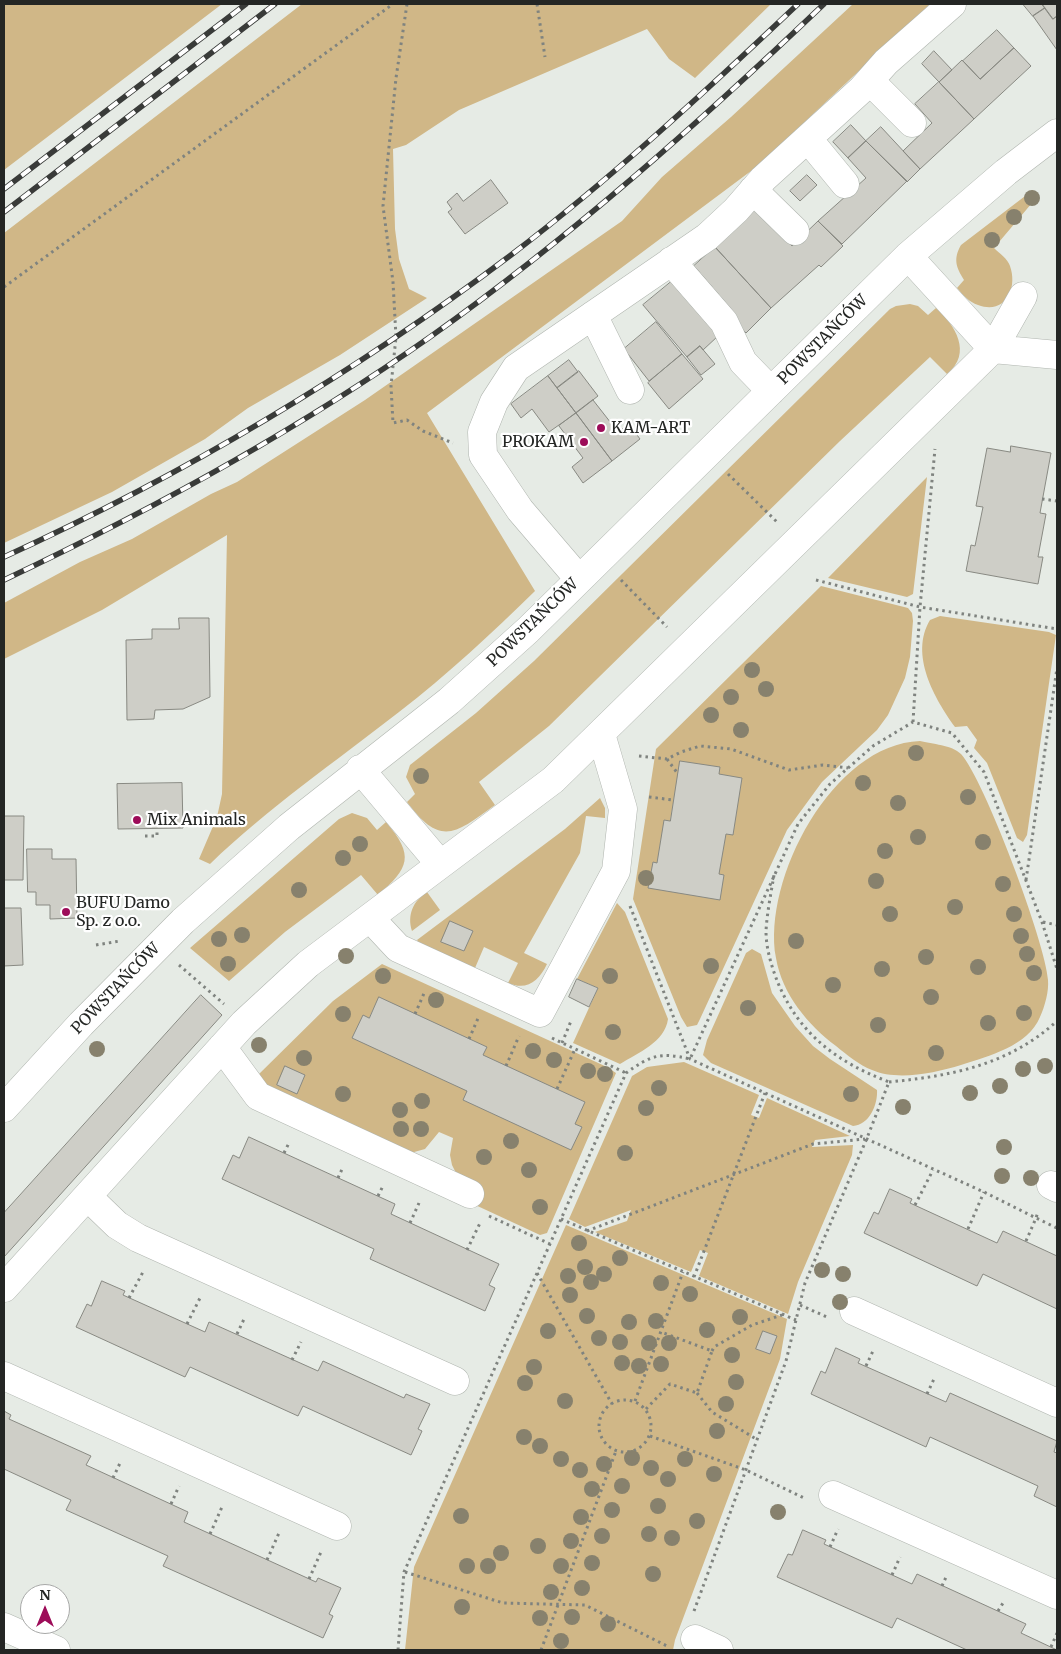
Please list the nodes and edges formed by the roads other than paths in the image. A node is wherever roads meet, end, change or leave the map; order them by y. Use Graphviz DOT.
graph roads {
  1 [pos="952,4"];
  2 [pos="870,81"];
  3 [pos="912,123"];
  4 [pos="1057,133"];
  5 [pos="808,139"];
  6 [pos="844,184"];
  7 [pos="753,190"];
  8 [pos="795,231"];
  9 [pos="908,256"];
  10 [pos="670,261"];
  11 [pos="1024,296"];
  12 [pos="594,315"];
  13 [pos="993,349"];
  14 [pos="1057,355"];
  15 [pos="630,390"];
  16 [pos="771,391"];
  17 [pos="579,579"];
  18 [pos="601,734"];
  19 [pos="360,770"];
  20 [pos="440,864"];
  21 [pos="370,918"];
  22 [pos="222,1047"];
  23 [pos="4,1108"];
  24 [pos="470,1194"];
  25 [pos="88,1197"];
  26 [pos="4,1288"];
  27 [pos="854,1311"];
  28 [pos="4,1376"];
  29 [pos="455,1381"];
  30 [pos="1057,1403"];
  31 [pos="833,1495"];
  32 [pos="337,1526"];
  33 [pos="1057,1595"];
  34 [pos="4,1627"];
  35 [pos="56,1650"];
  1 -- 2 [label="street"];
  2 -- 3 [label="street"];
  2 -- 5 [label="street"];
  4 -- 9 [label="street, POWSTAŃCÓW"];
  5 -- 6 [label="street"];
  5 -- 7 [label="street"];
  7 -- 8 [label="street"];
  7 -- 10 [label="street"];
  9 -- 13 [label="street"];
  9 -- 16 [label="street, POWSTAŃCÓW"];
  10 -- 12 [label="street"];
  10 -- 16 [label="street"];
  11 -- 13 [label="street"];
  12 -- 15 [label="street"];
  12 -- 17 [label="street"];
  13 -- 14 [label="street"];
  13 -- 18 [label="street"];
  16 -- 17 [label="street, POWSTAŃCÓW"];
  17 -- 19 [label="street, POWSTAŃCÓW"];
  18 -- 20 [label="street"];
  18 -- 21 [label="street"];
  19 -- 20 [label="street"];
  19 -- 23 [label="street, POWSTAŃCÓW"];
  20 -- 21 [label="street"];
  21 -- 22 [label="street"];
  22 -- 24 [label="street"];
  22 -- 25 [label="street"];
  25 -- 26 [label="street"];
  25 -- 29 [label="street"];
  27 -- 30 [label="street"];
  28 -- 32 [label="street"];
  31 -- 33 [label="street"];
  34 -- 35 [label="street"];
}
